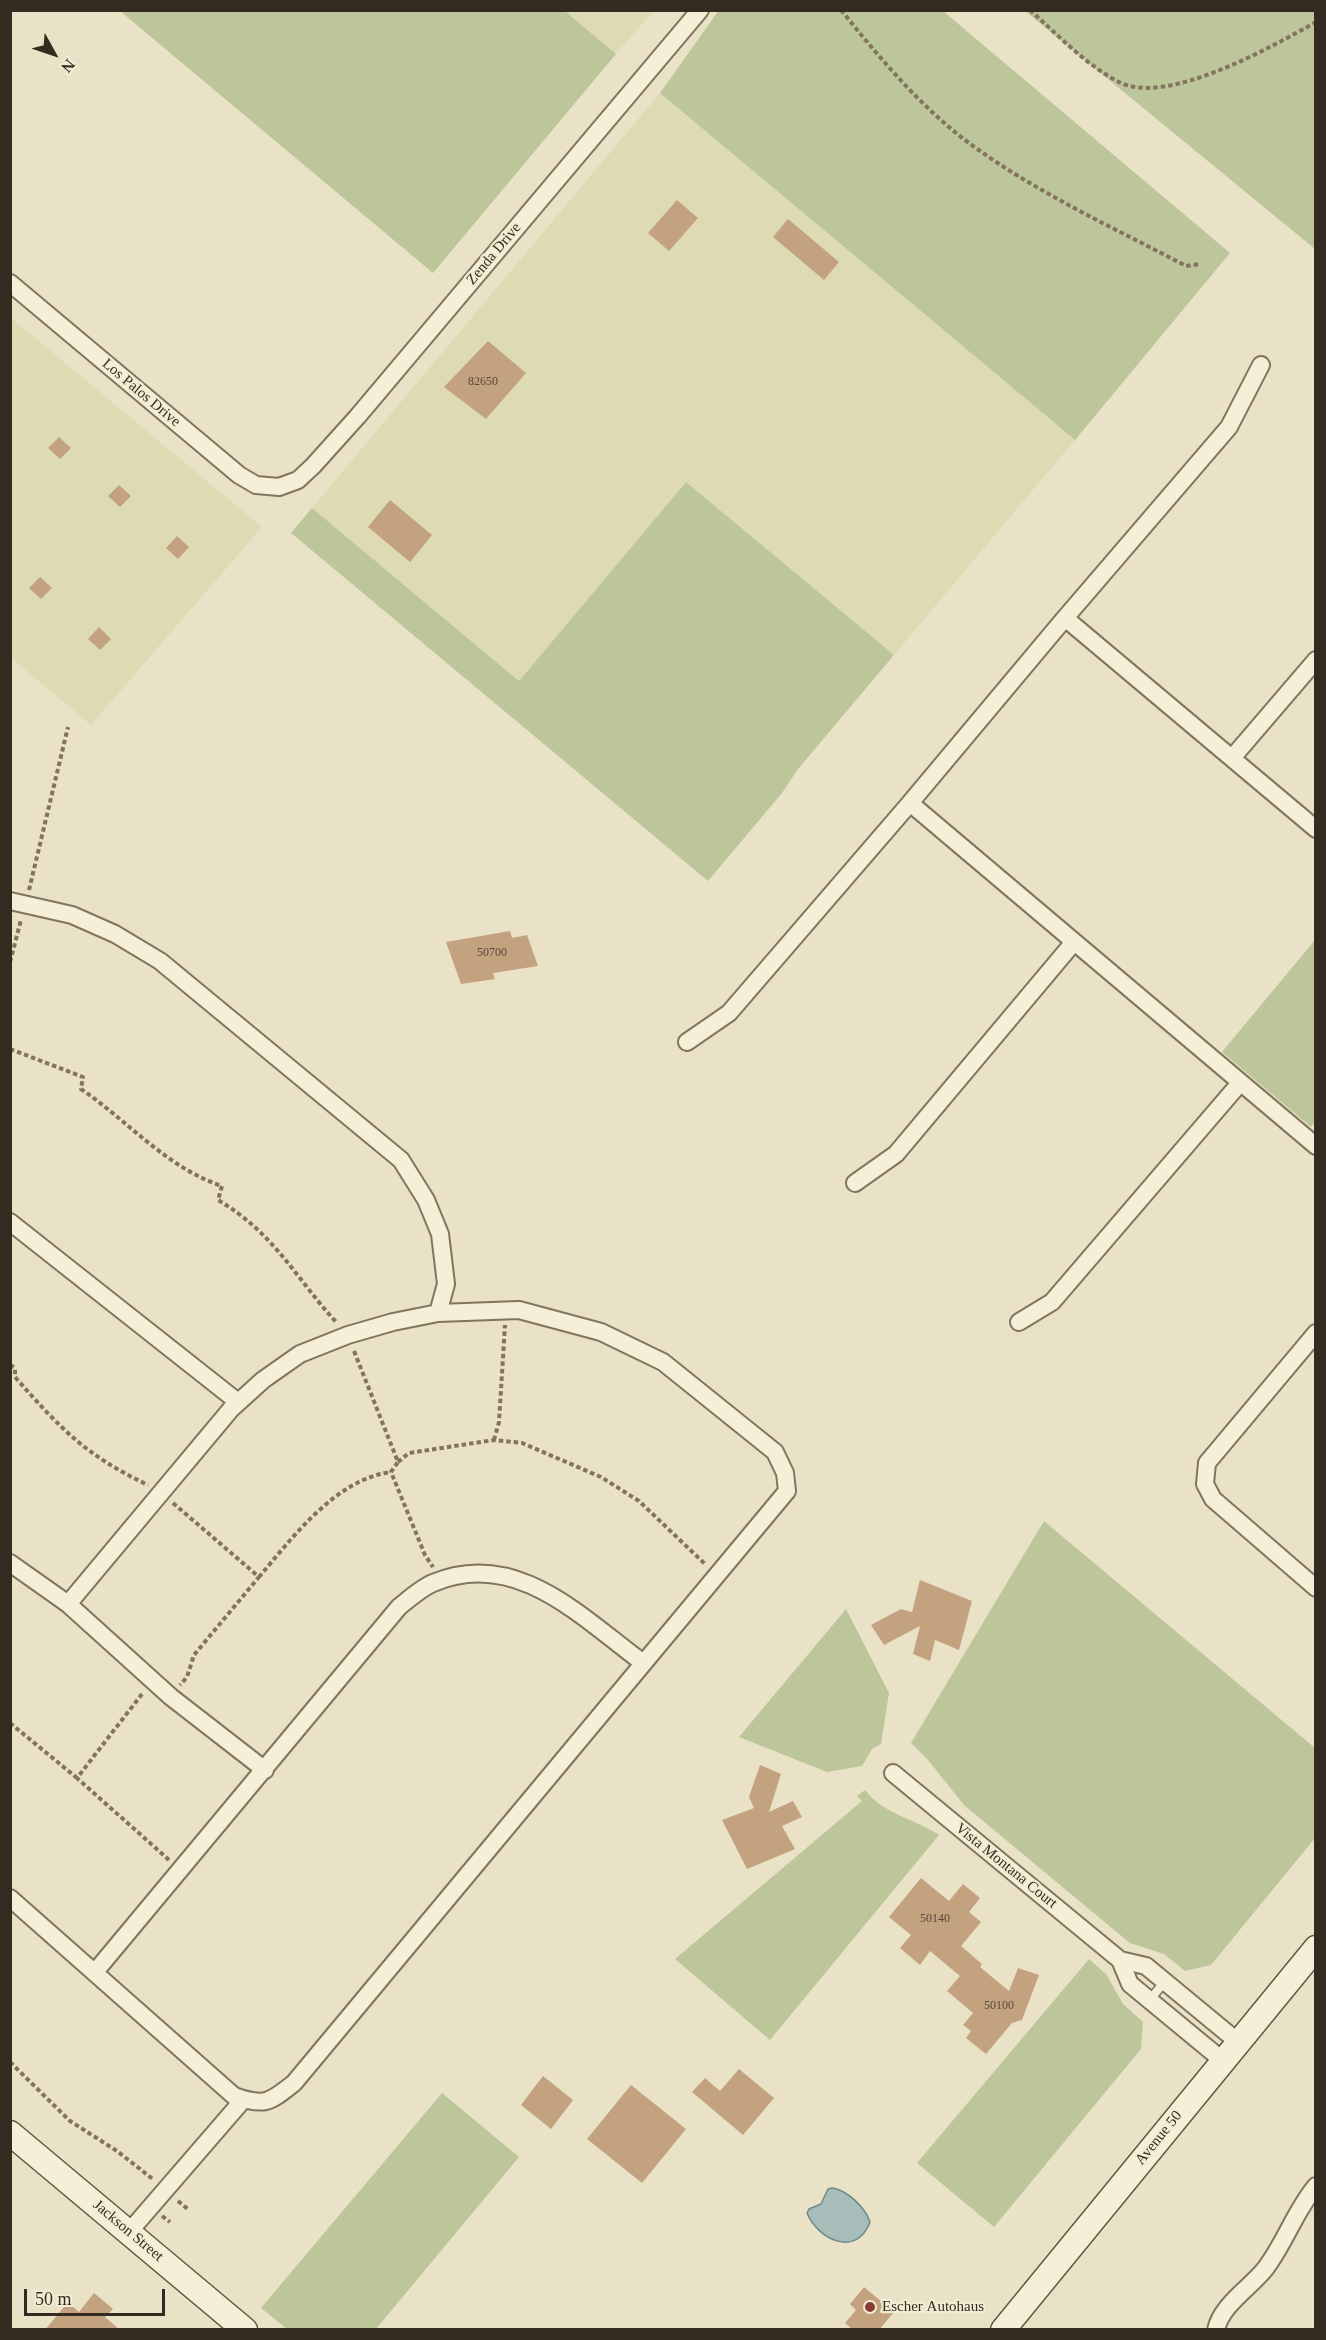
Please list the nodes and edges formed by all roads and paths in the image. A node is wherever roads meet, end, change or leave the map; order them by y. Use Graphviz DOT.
graph roads {
  1 [pos="700,10"];
  2 [pos="842,10"];
  3 [pos="1030,10"];
  4 [pos="1316,22"];
  5 [pos="1200,264"];
  6 [pos="10,283"];
  7 [pos="1262,365"];
  8 [pos="279,487"];
  9 [pos="1065,618"];
  10 [pos="1316,660"];
  11 [pos="68,727"];
  12 [pos="1232,758"];
  13 [pos="910,803"];
  14 [pos="1316,829"];
  15 [pos="17,903"];
  16 [pos="1074,942"];
  17 [pos="10,962"];
  18 [pos="687,1042"];
  19 [pos="10,1050"];
  20 [pos="1240,1083"];
  21 [pos="1316,1146"];
  22 [pos="855,1183"];
  23 [pos="10,1222"];
  24 [pos="506,1310"];
  25 [pos="438,1313"];
  26 [pos="1019,1322"];
  27 [pos="1316,1333"];
  28 [pos="348,1335"];
  29 [pos="238,1402"];
  30 [pos="494,1440"];
  31 [pos="398,1461"];
  32 [pos="391,1472"];
  33 [pos="10,1563"];
  34 [pos="717,1574"];
  35 [pos="259,1577"];
  36 [pos="437,1581"];
  37 [pos="1316,1588"];
  38 [pos="68,1604"];
  39 [pos="642,1662"];
  40 [pos="153,1681"];
  41 [pos="10,1723"];
  42 [pos="265,1770"];
  43 [pos="893,1773"];
  44 [pos="77,1778"];
  45 [pos="181,1870"];
  46 [pos="10,1898"];
  47 [pos="1316,1948"];
  48 [pos="1120,1959"];
  49 [pos="95,1972"];
  50 [pos="1165,1982"];
  51 [pos="1149,2001"];
  52 [pos="1238,2042"];
  53 [pos="1222,2060"];
  54 [pos="10,2062"];
  55 [pos="243,2100"];
  56 [pos="10,2133"];
  57 [pos="153,2180"];
  58 [pos="1316,2186"];
  59 [pos="178,2201"];
  60 [pos="189,2210"];
  61 [pos="129,2232"];
  62 [pos="245,2330"];
  63 [pos="1003,2330"];
  64 [pos="1216,2330"];
  1 -- 8 [label="street, Zenda Drive"];
  2 -- 5 [label="path"];
  3 -- 4 [label="path"];
  6 -- 8 [label="street, Los Palos Drive"];
  7 -- 9 [label="street"];
  9 -- 12 [label="street"];
  9 -- 13 [label="street"];
  10 -- 12 [label="street"];
  11 -- 15 [label="path"];
  12 -- 14 [label="street"];
  13 -- 16 [label="street"];
  13 -- 18 [label="street"];
  15 -- 17 [label="path"];
  15 -- 25 [label="street"];
  16 -- 20 [label="street"];
  16 -- 22 [label="street"];
  19 -- 28 [label="path"];
  20 -- 21 [label="street"];
  20 -- 26 [label="street"];
  23 -- 29 [label="street"];
  24 -- 25 [label="street"];
  24 -- 30 [label="path"];
  24 -- 34 [label="street"];
  25 -- 28 [label="street"];
  27 -- 37 [label="street"];
  28 -- 29 [label="street"];
  28 -- 31 [label="path"];
  29 -- 38 [label="street"];
  30 -- 31 [label="path"];
  30 -- 34 [label="path"];
  31 -- 32 [label="path"];
  32 -- 35 [label="path"];
  32 -- 36 [label="path"];
  33 -- 38 [label="street"];
  34 -- 39 [label="street"];
  36 -- 39 [label="street"];
  36 -- 42 [label="street"];
  38 -- 40 [label="street"];
  39 -- 55 [label="street"];
  40 -- 42 [label="street"];
  40 -- 44 [label="path"];
  41 -- 44 [label="path"];
  42 -- 45 [label="street"];
  43 -- 48 [label="street, Vista Montana Court"];
  44 -- 45 [label="path"];
  45 -- 49 [label="street"];
  46 -- 49 [label="street"];
  47 -- 52 [label="main road, Avenue 50"];
  48 -- 50 [label="street, Vista Montana Court"];
  48 -- 51 [label="street, Vista Montana Court"];
  49 -- 55 [label="street"];
  50 -- 51 [label="lane"];
  50 -- 52 [label="street, Vista Montana Court"];
  51 -- 53 [label="street, Vista Montana Court"];
  52 -- 53 [label="main road, Avenue 50"];
  53 -- 63 [label="main road, Avenue 50"];
  54 -- 57 [label="path"];
  55 -- 61 [label="street"];
  56 -- 61 [label="main road, Jackson Street"];
  58 -- 64 [label="street"];
  59 -- 60 [label="path"];
  61 -- 62 [label="main road, Jackson Street"];
}
